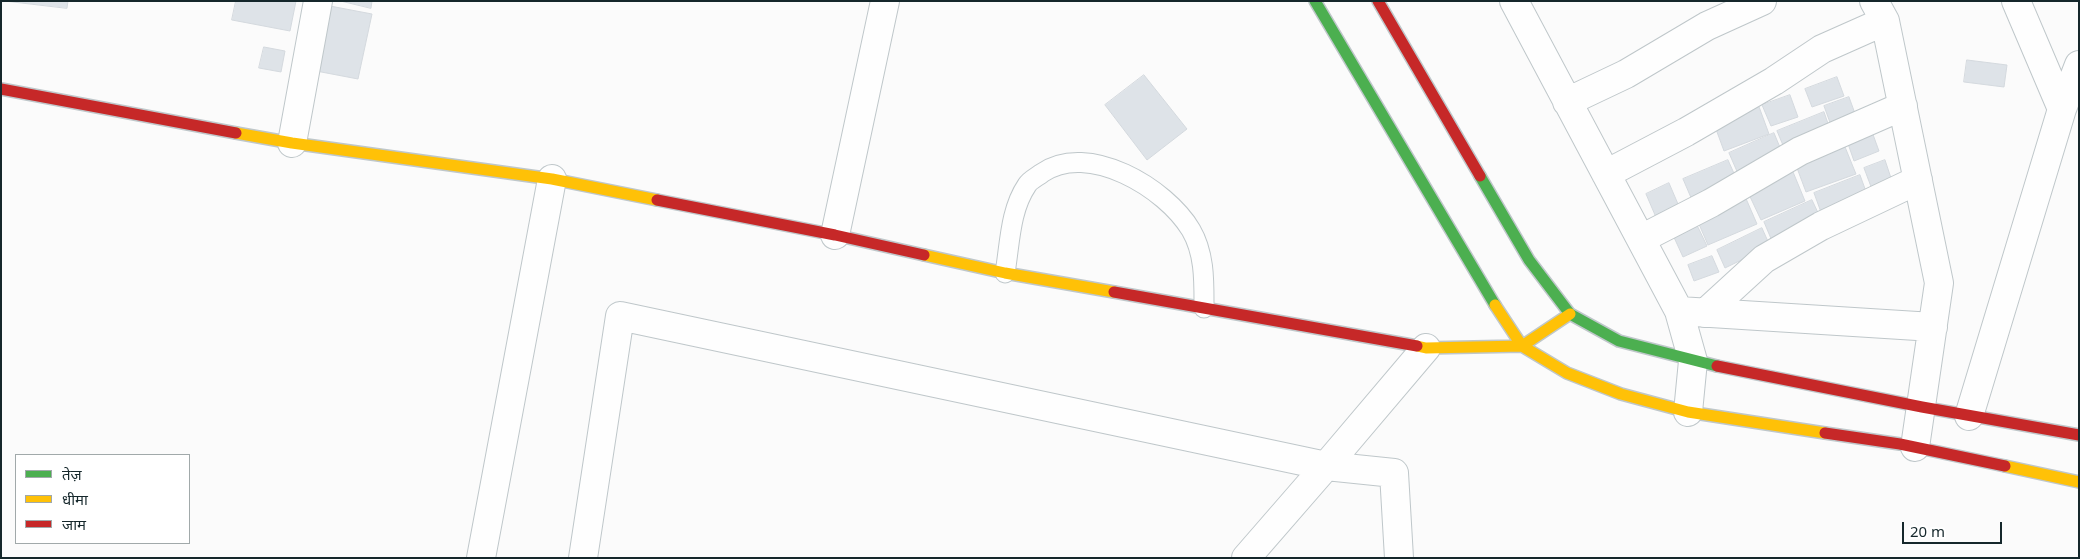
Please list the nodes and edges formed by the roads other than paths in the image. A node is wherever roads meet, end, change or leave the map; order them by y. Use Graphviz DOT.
graph roads {
  1 [pos="318,1"];
  2 [pos="885,1"];
  3 [pos="1315,1"];
  4 [pos="1378,1"];
  5 [pos="1514,1"];
  6 [pos="1762,1"];
  7 [pos="2016,1"];
  8 [pos="1880,11"];
  9 [pos="2079,65"];
  10 [pos="1,89"];
  11 [pos="1567,102"];
  12 [pos="1903,106"];
  13 [pos="2062,109"];
  14 [pos="292,143"];
  15 [pos="1606,174"];
  16 [pos="552,179"];
  17 [pos="1918,180"];
  18 [pos="835,235"];
  19 [pos="1641,239"];
  20 [pos="1005,273"];
  21 [pos="1204,308"];
  22 [pos="1692,312"];
  23 [pos="1570,314"];
  24 [pos="1933,327"];
  25 [pos="1522,346"];
  26 [pos="1426,348"];
  27 [pos="1693,361"];
  28 [pos="1922,407"];
  29 [pos="1688,412"];
  30 [pos="1970,416"];
  31 [pos="2079,435"];
  32 [pos="1914,447"];
  33 [pos="1326,466"];
  34 [pos="2079,482"];
  35 [pos="481,558"];
  36 [pos="583,558"];
  37 [pos="1246,558"];
  38 [pos="1399,558"];
  1 -- 14 [label="street"];
  2 -- 18 [label="street"];
  3 -- 25 [label="main road"];
  4 -- 23 [label="main road"];
  5 -- 11 [label="street"];
  6 -- 11 [label="street"];
  7 -- 13 [label="street"];
  8 -- 12 [label="street"];
  8 -- 15 [label="street"];
  9 -- 13 [label="street"];
  10 -- 14 [label="main road"];
  11 -- 15 [label="street"];
  12 -- 17 [label="street"];
  12 -- 19 [label="street"];
  13 -- 30 [label="street"];
  14 -- 16 [label="main road"];
  15 -- 19 [label="street"];
  16 -- 18 [label="main road"];
  16 -- 35 [label="street"];
  17 -- 22 [label="street"];
  17 -- 24 [label="street"];
  18 -- 20 [label="main road"];
  19 -- 22 [label="street"];
  20 -- 21 [label="main road"];
  20 -- 21 [label="lane"];
  21 -- 26 [label="main road"];
  22 -- 24 [label="street"];
  22 -- 27 [label="street"];
  23 -- 25 [label="main road"];
  23 -- 27 [label="main road"];
  24 -- 28 [label="street"];
  25 -- 26 [label="main road"];
  25 -- 29 [label="main road"];
  26 -- 33 [label="street"];
  27 -- 28 [label="main road"];
  27 -- 29 [label="street"];
  28 -- 30 [label="main road"];
  28 -- 32 [label="street"];
  29 -- 32 [label="main road"];
  30 -- 31 [label="main road"];
  32 -- 34 [label="main road"];
  33 -- 36 [label="street"];
  33 -- 37 [label="street"];
  33 -- 38 [label="street"];
}
